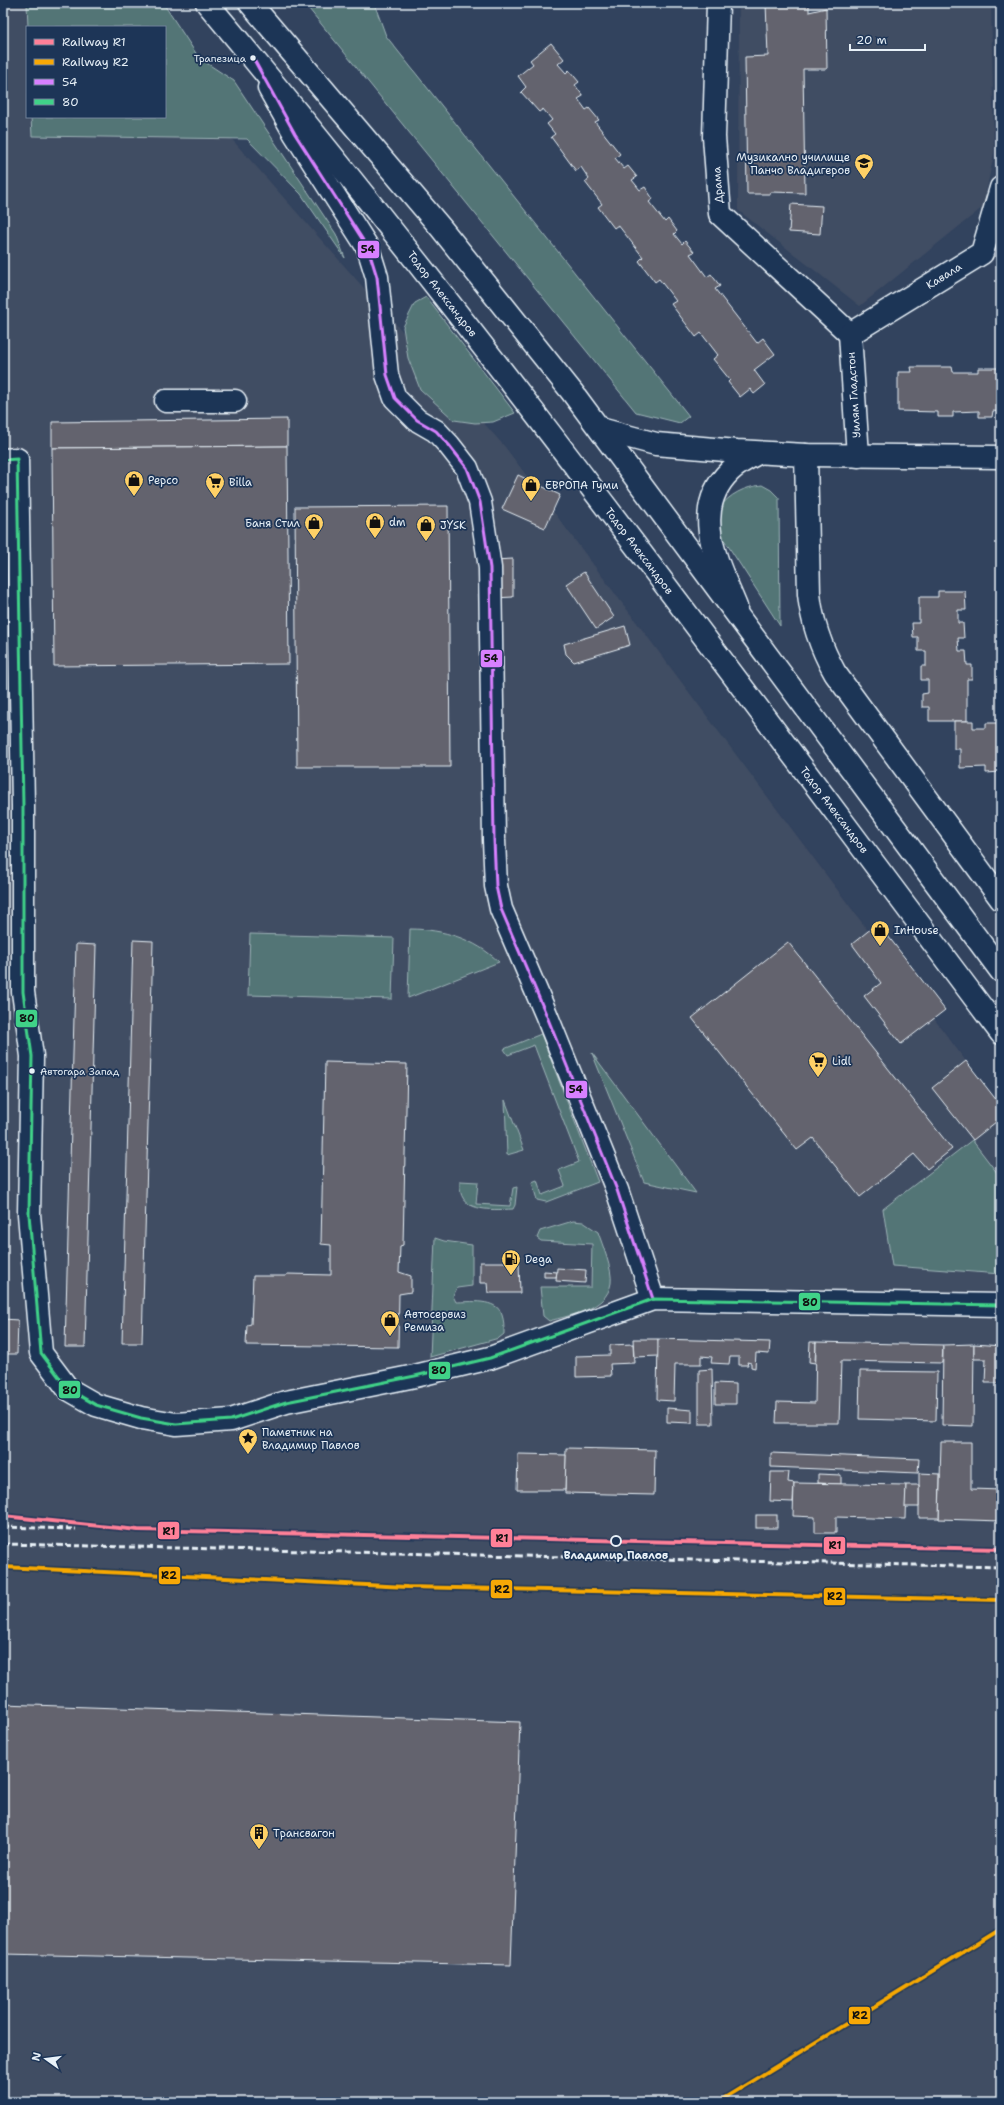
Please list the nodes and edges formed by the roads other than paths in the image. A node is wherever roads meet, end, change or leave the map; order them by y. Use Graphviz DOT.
graph roads {
  1 [pos="207,3"];
  2 [pos="250,3"];
  3 [pos="718,3"];
  4 [pos="253,58"];
  5 [pos="1001,188"];
  6 [pos="850,334"];
  7 [pos="166,401"];
  8 [pos="235,401"];
  9 [pos="600,429"];
  10 [pos="758,453"];
  11 [pos="806,455"];
  12 [pos="858,456"];
  13 [pos="1001,457"];
  14 [pos="10,459"];
  15 [pos="741,620"];
  16 [pos="1001,899"];
  17 [pos="1001,971"];
  18 [pos="1001,1033"];
  19 [pos="653,1299"];
  20 [pos="1001,1305"];
  1 -- 4 [label="street, Тодор Александров"];
  2 -- 9 [label="street"];
  3 -- 6 [label="street, Драма"];
  4 -- 18 [label="street, Тодор Александров"];
  4 -- 19 [label="street"];
  5 -- 6 [label="street, Кавала"];
  6 -- 12 [label="street, Уилям Гладстон"];
  7 -- 8 [label="street"];
  9 -- 10 [label="street"];
  9 -- 15 [label="street"];
  10 -- 11 [label="street"];
  10 -- 15 [label="street"];
  11 -- 12 [label="street"];
  11 -- 16 [label="street"];
  12 -- 13 [label="street"];
  14 -- 19 [label="street"];
  15 -- 17 [label="street"];
  19 -- 20 [label="street"];
}
